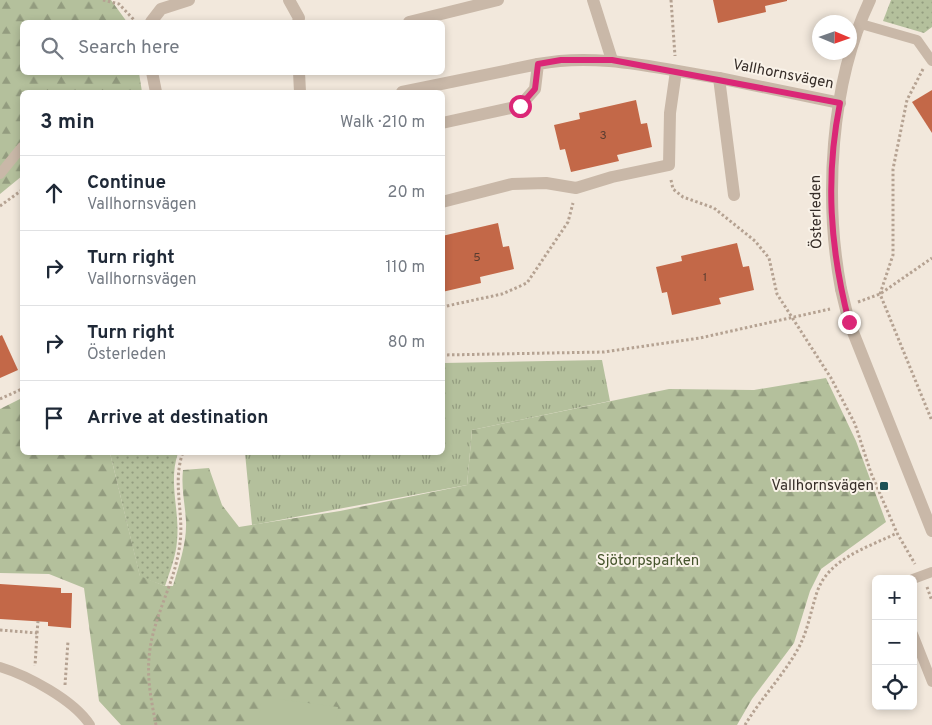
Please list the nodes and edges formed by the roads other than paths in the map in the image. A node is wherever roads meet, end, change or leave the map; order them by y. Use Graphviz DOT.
graph roads {
  1 [pos="189,0"];
  2 [pos="289,0"];
  3 [pos="498,0"];
  4 [pos="593,0"];
  5 [pos="870,0"];
  6 [pos="153,20"];
  7 [pos="298,20"];
  8 [pos="417,20"];
  9 [pos="861,24"];
  10 [pos="931,59"];
  11 [pos="612,60"];
  12 [pos="538,64"];
  13 [pos="676,71"];
  14 [pos="153,75"];
  15 [pos="298,75"];
  16 [pos="719,78"];
  17 [pos="156,90"];
  18 [pos="300,90"];
  19 [pos="412,90"];
  20 [pos="840,103"];
  21 [pos="445,122"];
  22 [pos="20,149"];
  23 [pos="0,174"];
  24 [pos="734,195"];
  25 [pos="445,201"];
  26 [pos="932,531"];
  27 [pos="917,644"];
  28 [pos="0,667"];
  29 [pos="932,682"];
  30 [pos="90,725"];
  1 -- 6 [label="street"];
  2 -- 7 [label="street"];
  3 -- 8 [label="street"];
  4 -- 11 [label="street"];
  5 -- 9 [label="street, Österleden"];
  9 -- 10 [label="lane"];
  9 -- 20 [label="street, Österleden"];
  11 -- 12 [label="street, Vallhornsvägen"];
  11 -- 13 [label="street, Vallhornsvägen"];
  12 -- 19 [label="street, Vallhornsvägen"];
  12 -- 21 [label="street"];
  13 -- 16 [label="street, Vallhornsvägen"];
  13 -- 25 [label="street"];
  14 -- 17 [label="street"];
  15 -- 18 [label="street"];
  16 -- 20 [label="street, Vallhornsvägen"];
  16 -- 24 [label="street, Vallhornsvägen"];
  20 -- 26 [label="street, Österleden, bridge"];
  22 -- 23 [label="lane"];
  27 -- 29 [label="lane"];
  28 -- 30 [label="lane"];
}
